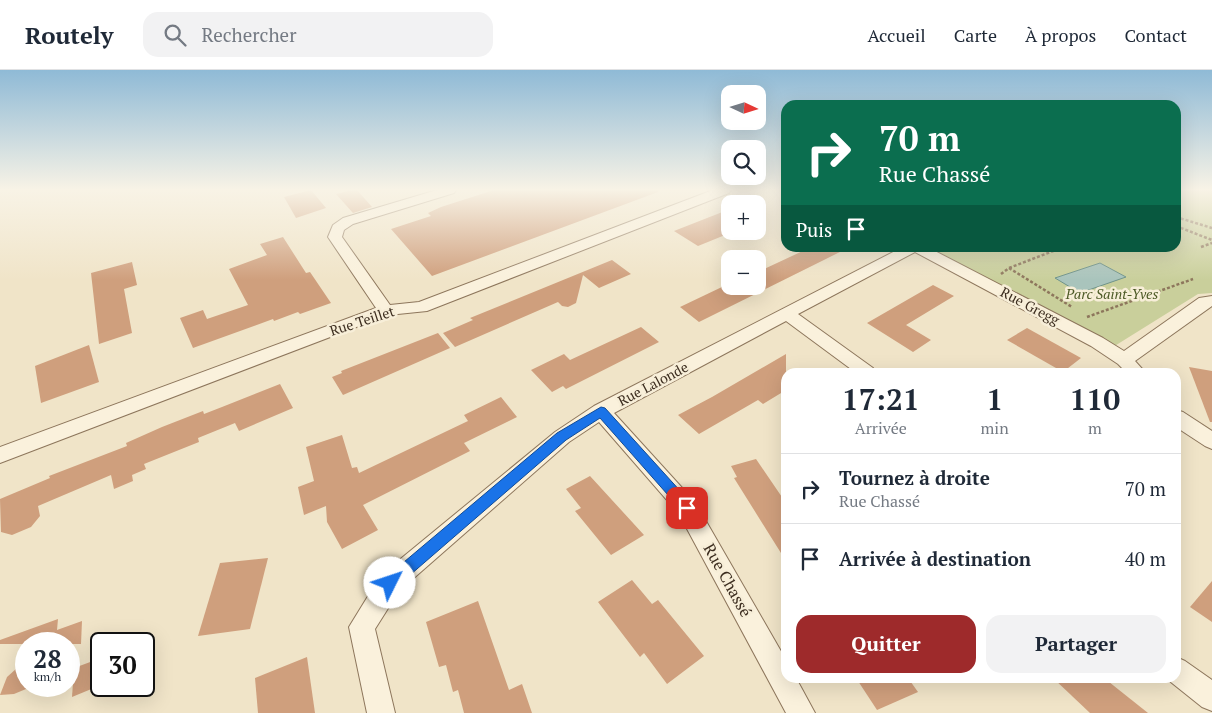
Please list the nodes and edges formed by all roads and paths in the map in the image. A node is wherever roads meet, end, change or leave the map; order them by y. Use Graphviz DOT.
graph roads {
  1 [pos="351,220"];
  2 [pos="646,220"];
  3 [pos="1186,220"];
  4 [pos="1181,228"];
  5 [pos="1212,228"];
  6 [pos="1212,241"];
  7 [pos="1201,247"];
  8 [pos="903,252"];
  9 [pos="927,252"];
  10 [pos="1051,252"];
  11 [pos="1009,268"];
  12 [pos="1193,279"];
  13 [pos="992,286"];
  14 [pos="1212,301"];
  15 [pos="386,310"];
  16 [pos="786,314"];
  17 [pos="1130,366"];
  18 [pos="861,368"];
  19 [pos="601,412"];
  20 [pos="1181,420"];
  21 [pos="1212,441"];
  22 [pos="0,456"];
  23 [pos="1181,674"];
  24 [pos="781,677"];
  25 [pos="784,683"];
  26 [pos="1212,697"];
  27 [pos="381,713"];
  28 [pos="801,713"];
  1 -- 15 [label="street"];
  2 -- 15 [label="street, Rue Teillet"];
  3 -- 5 [label="path"];
  4 -- 6 [label="path"];
  6 -- 7 [label="path"];
  8 -- 16 [label="street, Rue Lalonde"];
  9 -- 13 [label="street, Rue Gregg"];
  10 -- 11 [label="path"];
  11 -- 12 [label="path"];
  11 -- 13 [label="path"];
  13 -- 17 [label="street, Rue Gregg"];
  14 -- 17 [label="street"];
  15 -- 22 [label="street, Rue Teillet"];
  16 -- 18 [label="street"];
  16 -- 19 [label="street, Rue Lalonde"];
  19 -- 24 [label="street, Rue Chassé"];
  19 -- 27 [label="street, Rue Lalonde"];
  20 -- 21 [label="street"];
  23 -- 26 [label="street"];
  25 -- 28 [label="street, Rue Chassé"];
}
